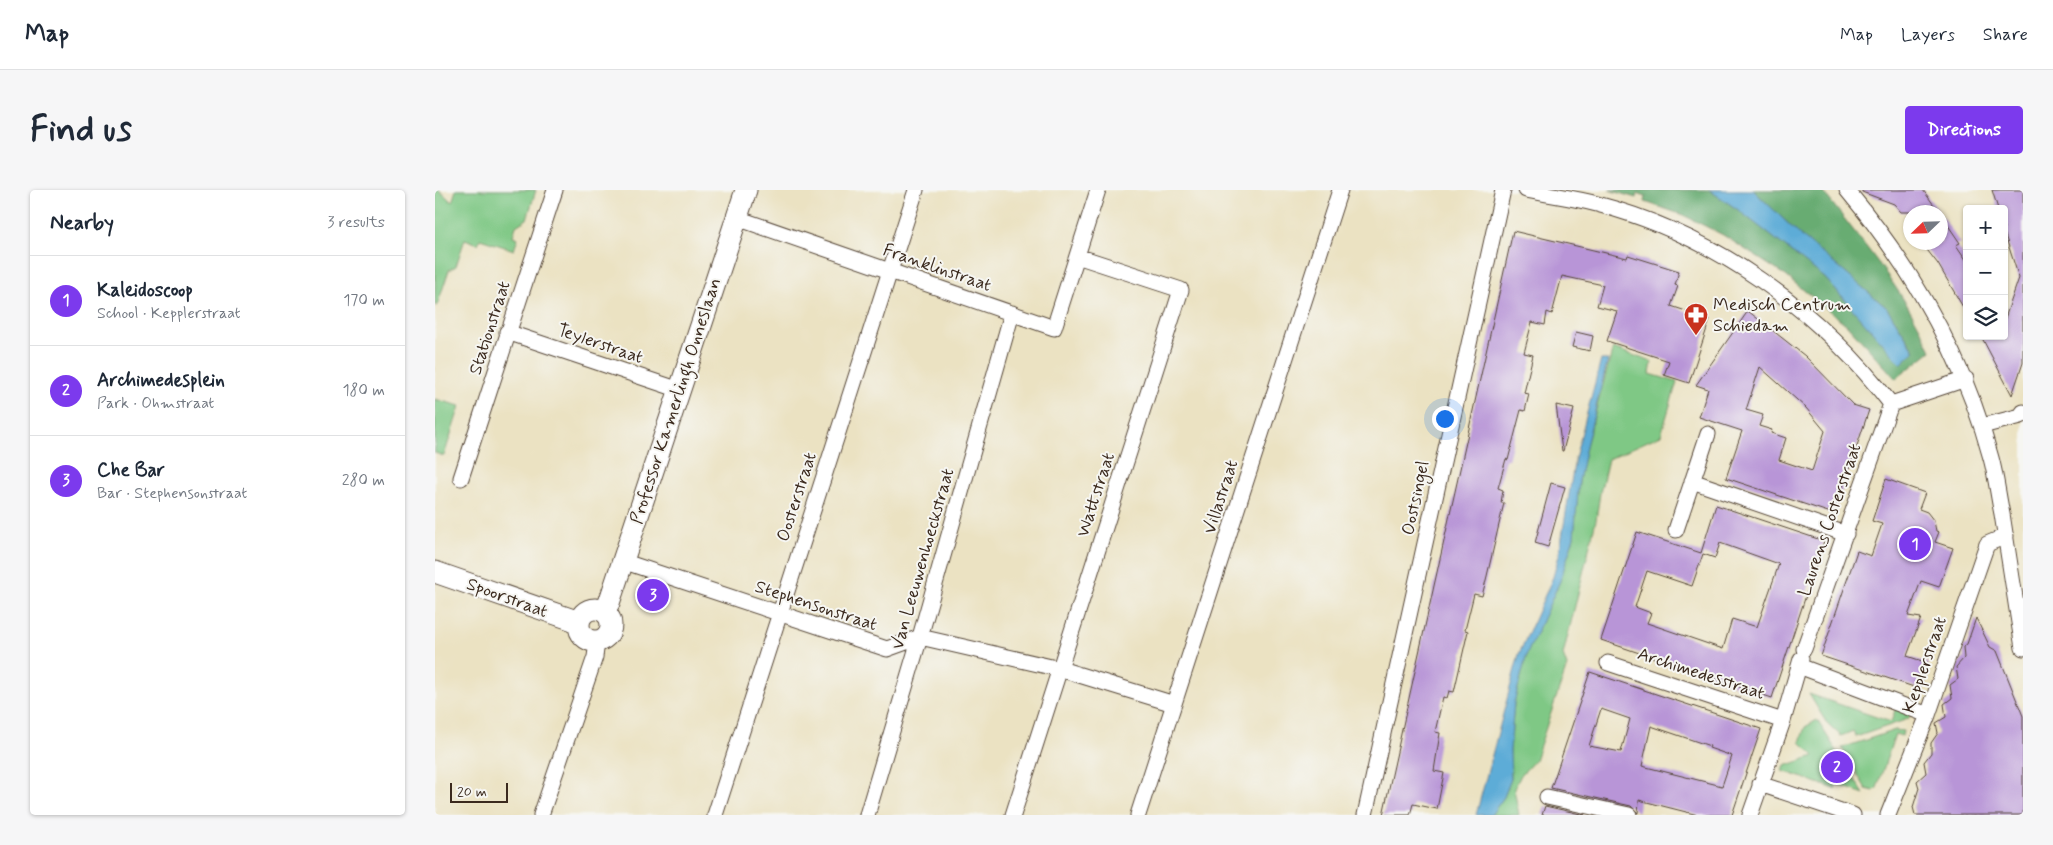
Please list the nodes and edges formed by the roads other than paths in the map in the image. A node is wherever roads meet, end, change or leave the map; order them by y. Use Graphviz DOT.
graph roads {
  1 [pos="555,190"];
  2 [pos="746,190"];
  3 [pos="916,190"];
  4 [pos="1098,190"];
  5 [pos="1340,190"];
  6 [pos="1503,190"];
  7 [pos="1526,190"];
  8 [pos="1847,190"];
  9 [pos="737,218"];
  10 [pos="1077,256"];
  11 [pos="889,272"];
  12 [pos="1012,313"];
  13 [pos="507,332"];
  14 [pos="1966,379"];
  15 [pos="680,390"];
  16 [pos="1891,404"];
  17 [pos="2023,412"];
  18 [pos="1982,426"];
  19 [pos="1708,434"];
  20 [pos="461,478"];
  21 [pos="1692,481"];
  22 [pos="1676,530"];
  23 [pos="1846,534"];
  24 [pos="2005,536"];
  25 [pos="622,561"];
  26 [pos="435,572"];
  27 [pos="604,611"];
  28 [pos="779,614"];
  29 [pos="579,622"];
  30 [pos="921,637"];
  31 [pos="597,642"];
  32 [pos="2023,648"];
  33 [pos="1801,658"];
  34 [pos="1608,663"];
  35 [pos="1060,669"];
  36 [pos="1174,704"];
  37 [pos="1929,714"];
  38 [pos="1783,721"];
  39 [pos="1760,784"];
  40 [pos="1547,797"];
  41 [pos="541,815"];
  42 [pos="715,815"];
  43 [pos="867,815"];
  44 [pos="1013,815"];
  45 [pos="1138,815"];
  46 [pos="1365,815"];
  47 [pos="1629,815"];
  48 [pos="1750,815"];
  49 [pos="1853,815"];
  50 [pos="1888,815"];
  1 -- 13 [label="street, Stationstraat"];
  2 -- 9 [label="street, Professor Kamerlingh Onneslaan"];
  3 -- 11 [label="street, Oosterstraat"];
  4 -- 10 [label="street"];
  5 -- 36 [label="street, Villastraat"];
  6 -- 46 [label="street, Oostsingel"];
  7 -- 16 [label="street"];
  8 -- 14 [label="street"];
  9 -- 11 [label="street, Franklinstraat"];
  9 -- 15 [label="street, Professor Kamerlingh Onneslaan"];
  10 -- 12 [label="street, Franklinstraat"];
  10 -- 35 [label="street, Wattstraat"];
  11 -- 12 [label="street, Franklinstraat"];
  11 -- 28 [label="street, Oosterstraat"];
  12 -- 30 [label="street, Van Leeuwenhoeckstraat"];
  13 -- 15 [label="street, Teylerstraat"];
  13 -- 20 [label="street, Stationstraat"];
  14 -- 16 [label="street"];
  14 -- 18 [label="street"];
  15 -- 25 [label="street, Professor Kamerlingh Onneslaan"];
  16 -- 23 [label="street, Laurens Costerstraat"];
  17 -- 18 [label="street"];
  18 -- 24 [label="street"];
  19 -- 21 [label="street"];
  21 -- 22 [label="street"];
  21 -- 23 [label="street"];
  23 -- 33 [label="street, Laurens Costerstraat"];
  24 -- 32 [label="street"];
  24 -- 37 [label="street, Kepplerstraat"];
  25 -- 27 [label="street, Professor Kamerlingh Onneslaan"];
  25 -- 28 [label="street, Stephensonstraat"];
  26 -- 29 [label="street, Spoorstraat"];
  27 -- 29 [label="street"];
  27 -- 31 [label="street"];
  28 -- 30 [label="street, Stephensonstraat"];
  28 -- 42 [label="street, Oosterstraat"];
  29 -- 31 [label="street"];
  30 -- 35 [label="street"];
  30 -- 43 [label="street, Van Leeuwenhoeckstraat"];
  31 -- 41 [label="street"];
  33 -- 37 [label="street"];
  33 -- 38 [label="street, Laurens Costerstraat"];
  34 -- 38 [label="street, Archimedesstraat"];
  35 -- 36 [label="street"];
  35 -- 44 [label="street, Wattstraat"];
  36 -- 45 [label="street, Villastraat"];
  37 -- 50 [label="street, Kepplerstraat"];
  38 -- 39 [label="street, Laurens Costerstraat"];
  39 -- 48 [label="street, Laurens Costerstraat"];
  39 -- 49 [label="street"];
  40 -- 47 [label="street"];
}
